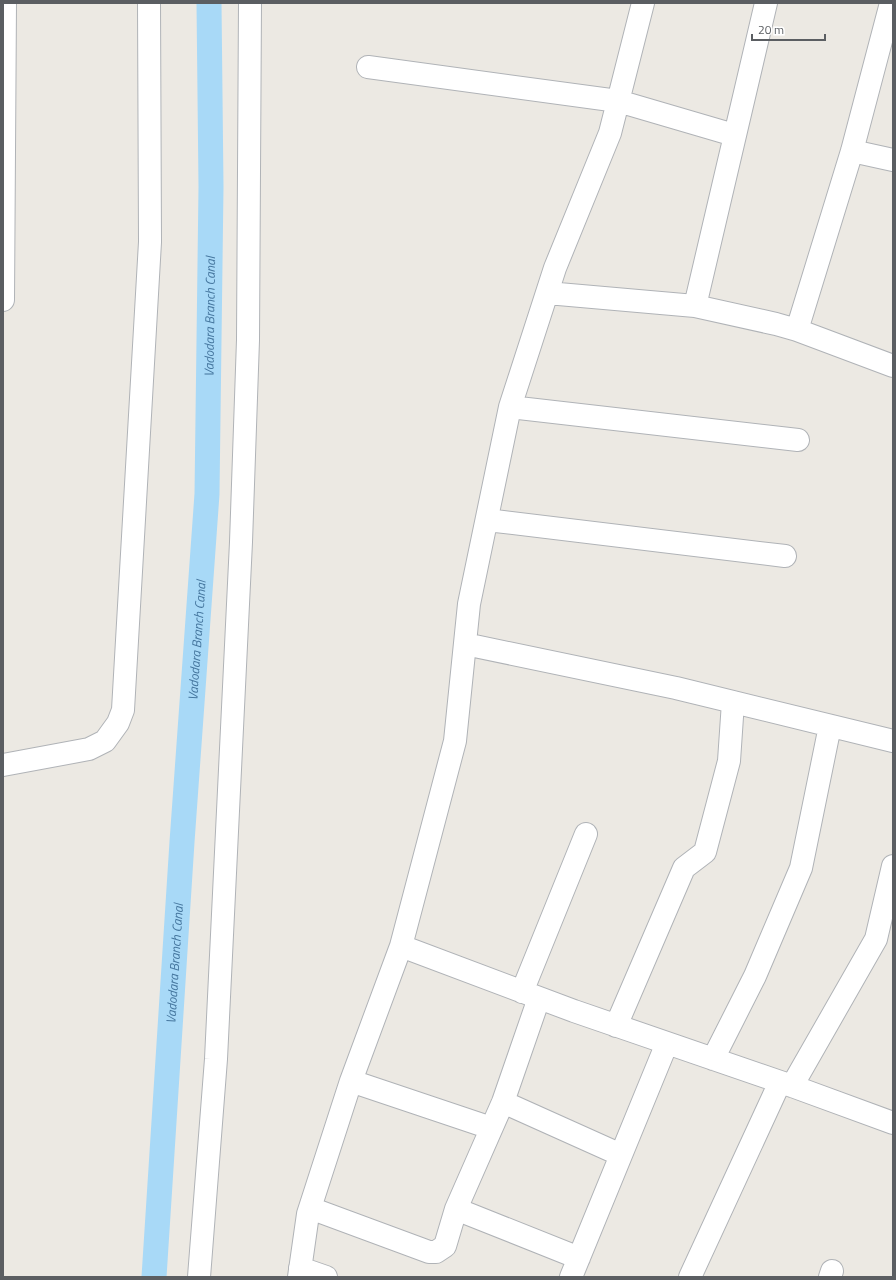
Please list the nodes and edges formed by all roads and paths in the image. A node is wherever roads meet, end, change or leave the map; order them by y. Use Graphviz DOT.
graph roads {
  1 [pos="5,3"];
  2 [pos="148,3"];
  3 [pos="250,3"];
  4 [pos="643,3"];
  5 [pos="766,3"];
  6 [pos="891,3"];
  7 [pos="368,67"];
  8 [pos="618,101"];
  9 [pos="734,135"];
  10 [pos="852,151"];
  11 [pos="893,160"];
  12 [pos="547,292"];
  13 [pos="3,300"];
  14 [pos="695,306"];
  15 [pos="797,330"];
  16 [pos="893,366"];
  17 [pos="510,407"];
  18 [pos="798,440"];
  19 [pos="487,520"];
  20 [pos="785,556"];
  21 [pos="465,644"];
  22 [pos="733,702"];
  23 [pos="830,726"];
  24 [pos="893,741"];
  25 [pos="3,765"];
  26 [pos="586,834"];
  27 [pos="893,866"];
  28 [pos="402,946"];
  29 [pos="531,995"];
  30 [pos="616,1026"];
  31 [pos="667,1043"];
  32 [pos="713,1059"];
  33 [pos="351,1081"];
  34 [pos="786,1084"];
  35 [pos="504,1102"];
  36 [pos="893,1123"];
  37 [pos="491,1128"];
  38 [pos="621,1155"];
  39 [pos="310,1208"];
  40 [pos="456,1209"];
  41 [pos="575,1267"];
  42 [pos="299,1273"];
  43 [pos="198,1277"];
  44 [pos="326,1277"];
  45 [pos="690,1277"];
  1 -- 13 [label="street"];
  2 -- 25 [label="street"];
  3 -- 43 [label="street"];
  4 -- 8 [label="street"];
  5 -- 9 [label="street"];
  6 -- 10 [label="street"];
  7 -- 8 [label="street"];
  8 -- 9 [label="street"];
  8 -- 12 [label="street"];
  9 -- 14 [label="street"];
  10 -- 11 [label="street"];
  10 -- 15 [label="street"];
  12 -- 14 [label="street"];
  12 -- 17 [label="street"];
  14 -- 15 [label="street"];
  15 -- 16 [label="street"];
  17 -- 18 [label="street"];
  17 -- 19 [label="street"];
  19 -- 20 [label="street"];
  19 -- 21 [label="street"];
  21 -- 22 [label="street"];
  21 -- 28 [label="street"];
  22 -- 23 [label="street"];
  22 -- 30 [label="street"];
  23 -- 24 [label="street"];
  23 -- 32 [label="street"];
  26 -- 29 [label="street"];
  27 -- 34 [label="street"];
  28 -- 29 [label="street"];
  28 -- 33 [label="street"];
  29 -- 30 [label="street"];
  29 -- 35 [label="street"];
  30 -- 31 [label="street"];
  31 -- 32 [label="street"];
  31 -- 38 [label="street"];
  32 -- 34 [label="street"];
  33 -- 37 [label="street"];
  33 -- 39 [label="street"];
  34 -- 36 [label="street"];
  34 -- 45 [label="street"];
  35 -- 37 [label="street"];
  35 -- 38 [label="street"];
  37 -- 40 [label="street"];
  38 -- 41 [label="street"];
  39 -- 40 [label="street"];
  39 -- 42 [label="street"];
  40 -- 41 [label="street"];
  42 -- 44 [label="street"];
}
